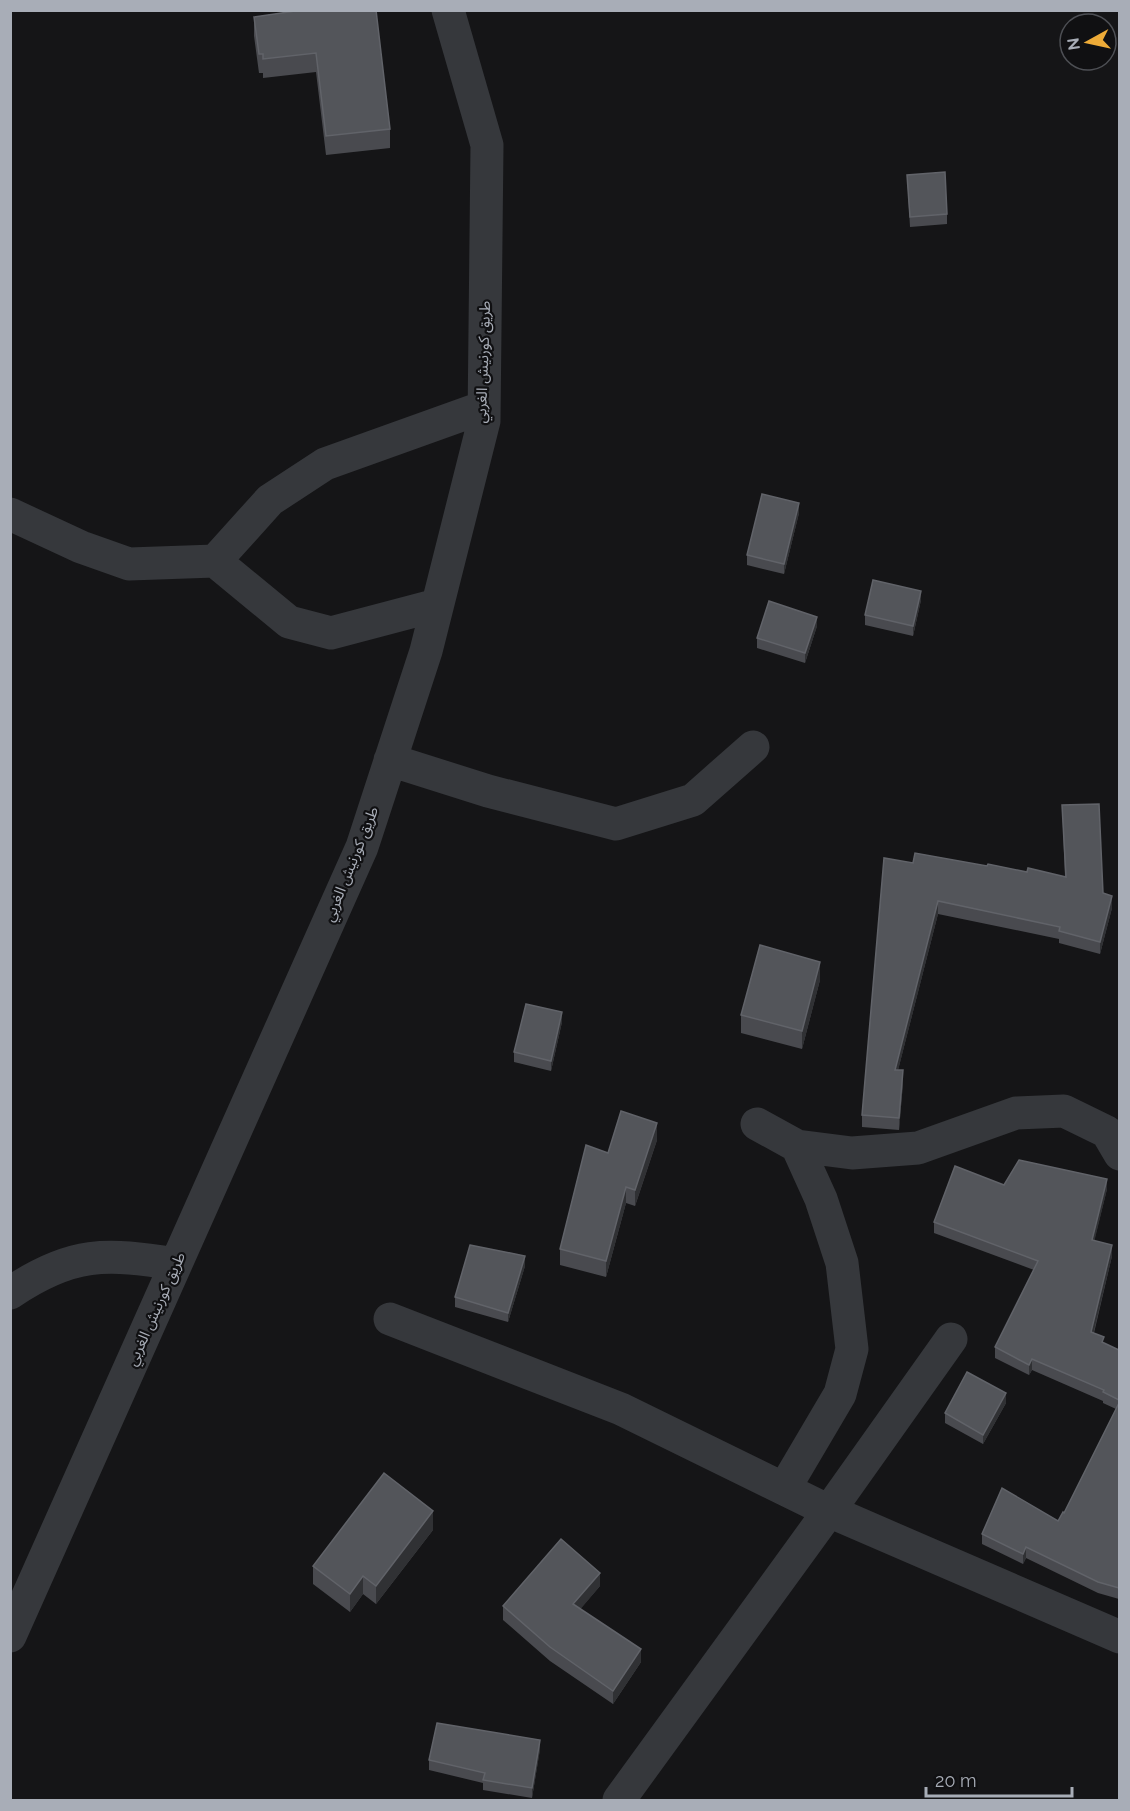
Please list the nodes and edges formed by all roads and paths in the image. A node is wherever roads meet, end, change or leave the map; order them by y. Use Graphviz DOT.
graph roads {
  1 [pos="448,10"];
  2 [pos="484,407"];
  3 [pos="10,514"];
  4 [pos="215,561"];
  5 [pos="437,605"];
  6 [pos="753,747"];
  7 [pos="390,760"];
  8 [pos="757,1124"];
  9 [pos="797,1146"];
  10 [pos="1119,1154"];
  11 [pos="177,1264"];
  12 [pos="10,1293"];
  13 [pos="390,1319"];
  14 [pos="951,1339"];
  15 [pos="784,1489"];
  16 [pos="829,1511"];
  17 [pos="10,1636"];
  18 [pos="1119,1637"];
  19 [pos="619,1800"];
  1 -- 2 [label="street, طريق كورنيش الغربي"];
  2 -- 4 [label="street"];
  2 -- 5 [label="street, طريق كورنيش الغربي"];
  3 -- 4 [label="street"];
  4 -- 5 [label="street"];
  5 -- 7 [label="street, طريق كورنيش الغربي"];
  6 -- 7 [label="street"];
  7 -- 11 [label="street, طريق كورنيش الغربي"];
  8 -- 9 [label="street"];
  9 -- 10 [label="street"];
  9 -- 15 [label="street"];
  11 -- 12 [label="street"];
  11 -- 17 [label="street, طريق كورنيش الغربي"];
  13 -- 15 [label="street"];
  14 -- 16 [label="street"];
  15 -- 16 [label="street"];
  16 -- 18 [label="street"];
  16 -- 19 [label="street"];
}
